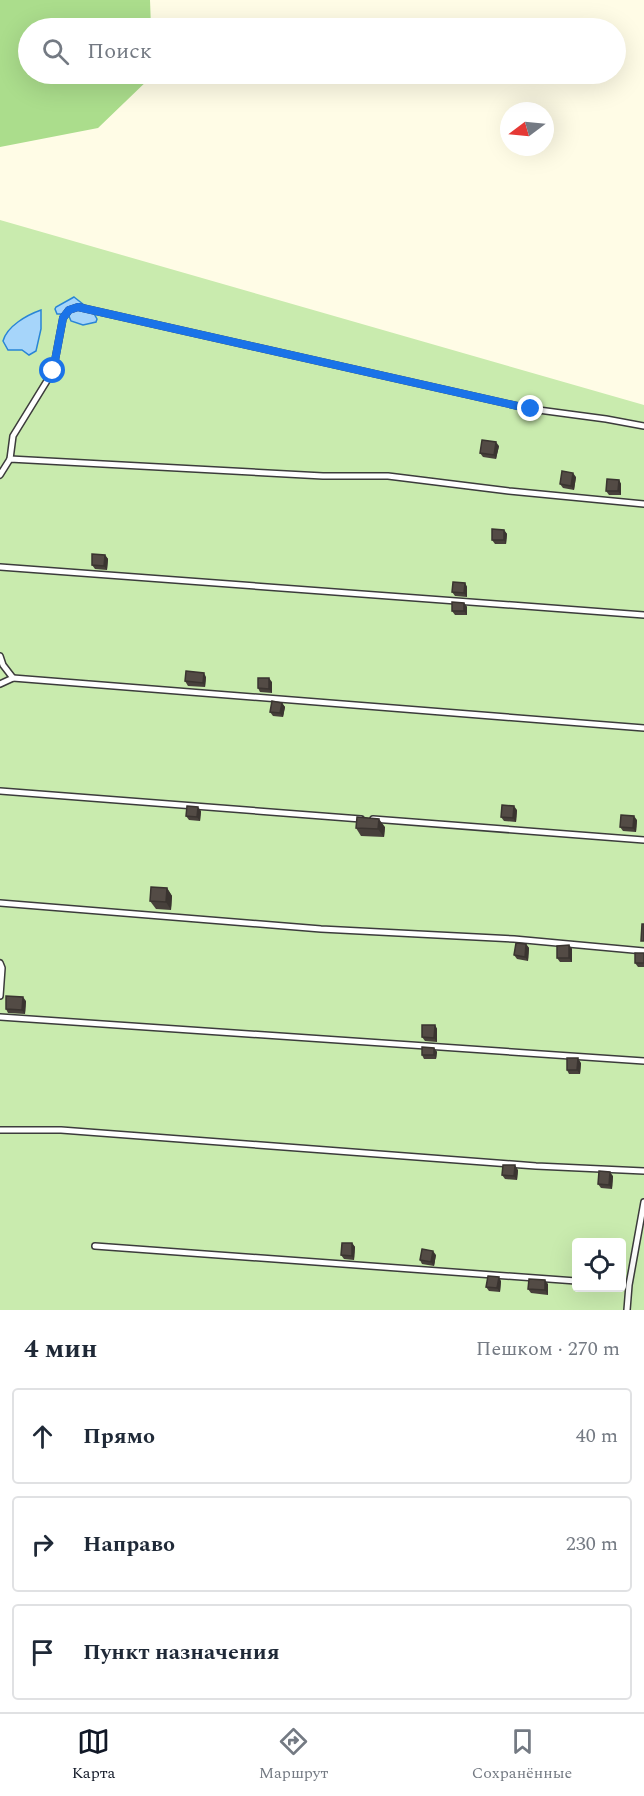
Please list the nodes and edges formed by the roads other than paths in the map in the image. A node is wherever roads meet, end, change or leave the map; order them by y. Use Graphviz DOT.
graph roads {
  1 [pos="644,426"];
  2 [pos="10,459"];
  3 [pos="0,475"];
  4 [pos="644,504"];
  5 [pos="0,567"];
  6 [pos="644,615"];
  7 [pos="0,657"];
  8 [pos="13,678"];
  9 [pos="0,684"];
  10 [pos="644,728"];
  11 [pos="0,791"];
  12 [pos="644,840"];
  13 [pos="0,903"];
  14 [pos="644,951"];
  15 [pos="0,963"];
  16 [pos="0,996"];
  17 [pos="0,1017"];
  18 [pos="644,1060"];
  19 [pos="0,1131"];
  20 [pos="644,1171"];
  21 [pos="644,1202"];
  22 [pos="95,1246"];
  23 [pos="572,1281"];
  24 [pos="629,1285"];
  25 [pos="627,1310"];
  1 -- 2 [label="lane"];
  2 -- 3 [label="lane"];
  2 -- 4 [label="lane"];
  5 -- 6 [label="lane"];
  7 -- 8 [label="lane"];
  8 -- 9 [label="lane"];
  8 -- 10 [label="lane"];
  11 -- 12 [label="lane"];
  13 -- 14 [label="lane"];
  15 -- 16 [label="lane"];
  17 -- 18 [label="lane"];
  19 -- 20 [label="lane"];
  21 -- 24 [label="lane"];
  22 -- 23 [label="lane"];
  24 -- 25 [label="lane"];
}
